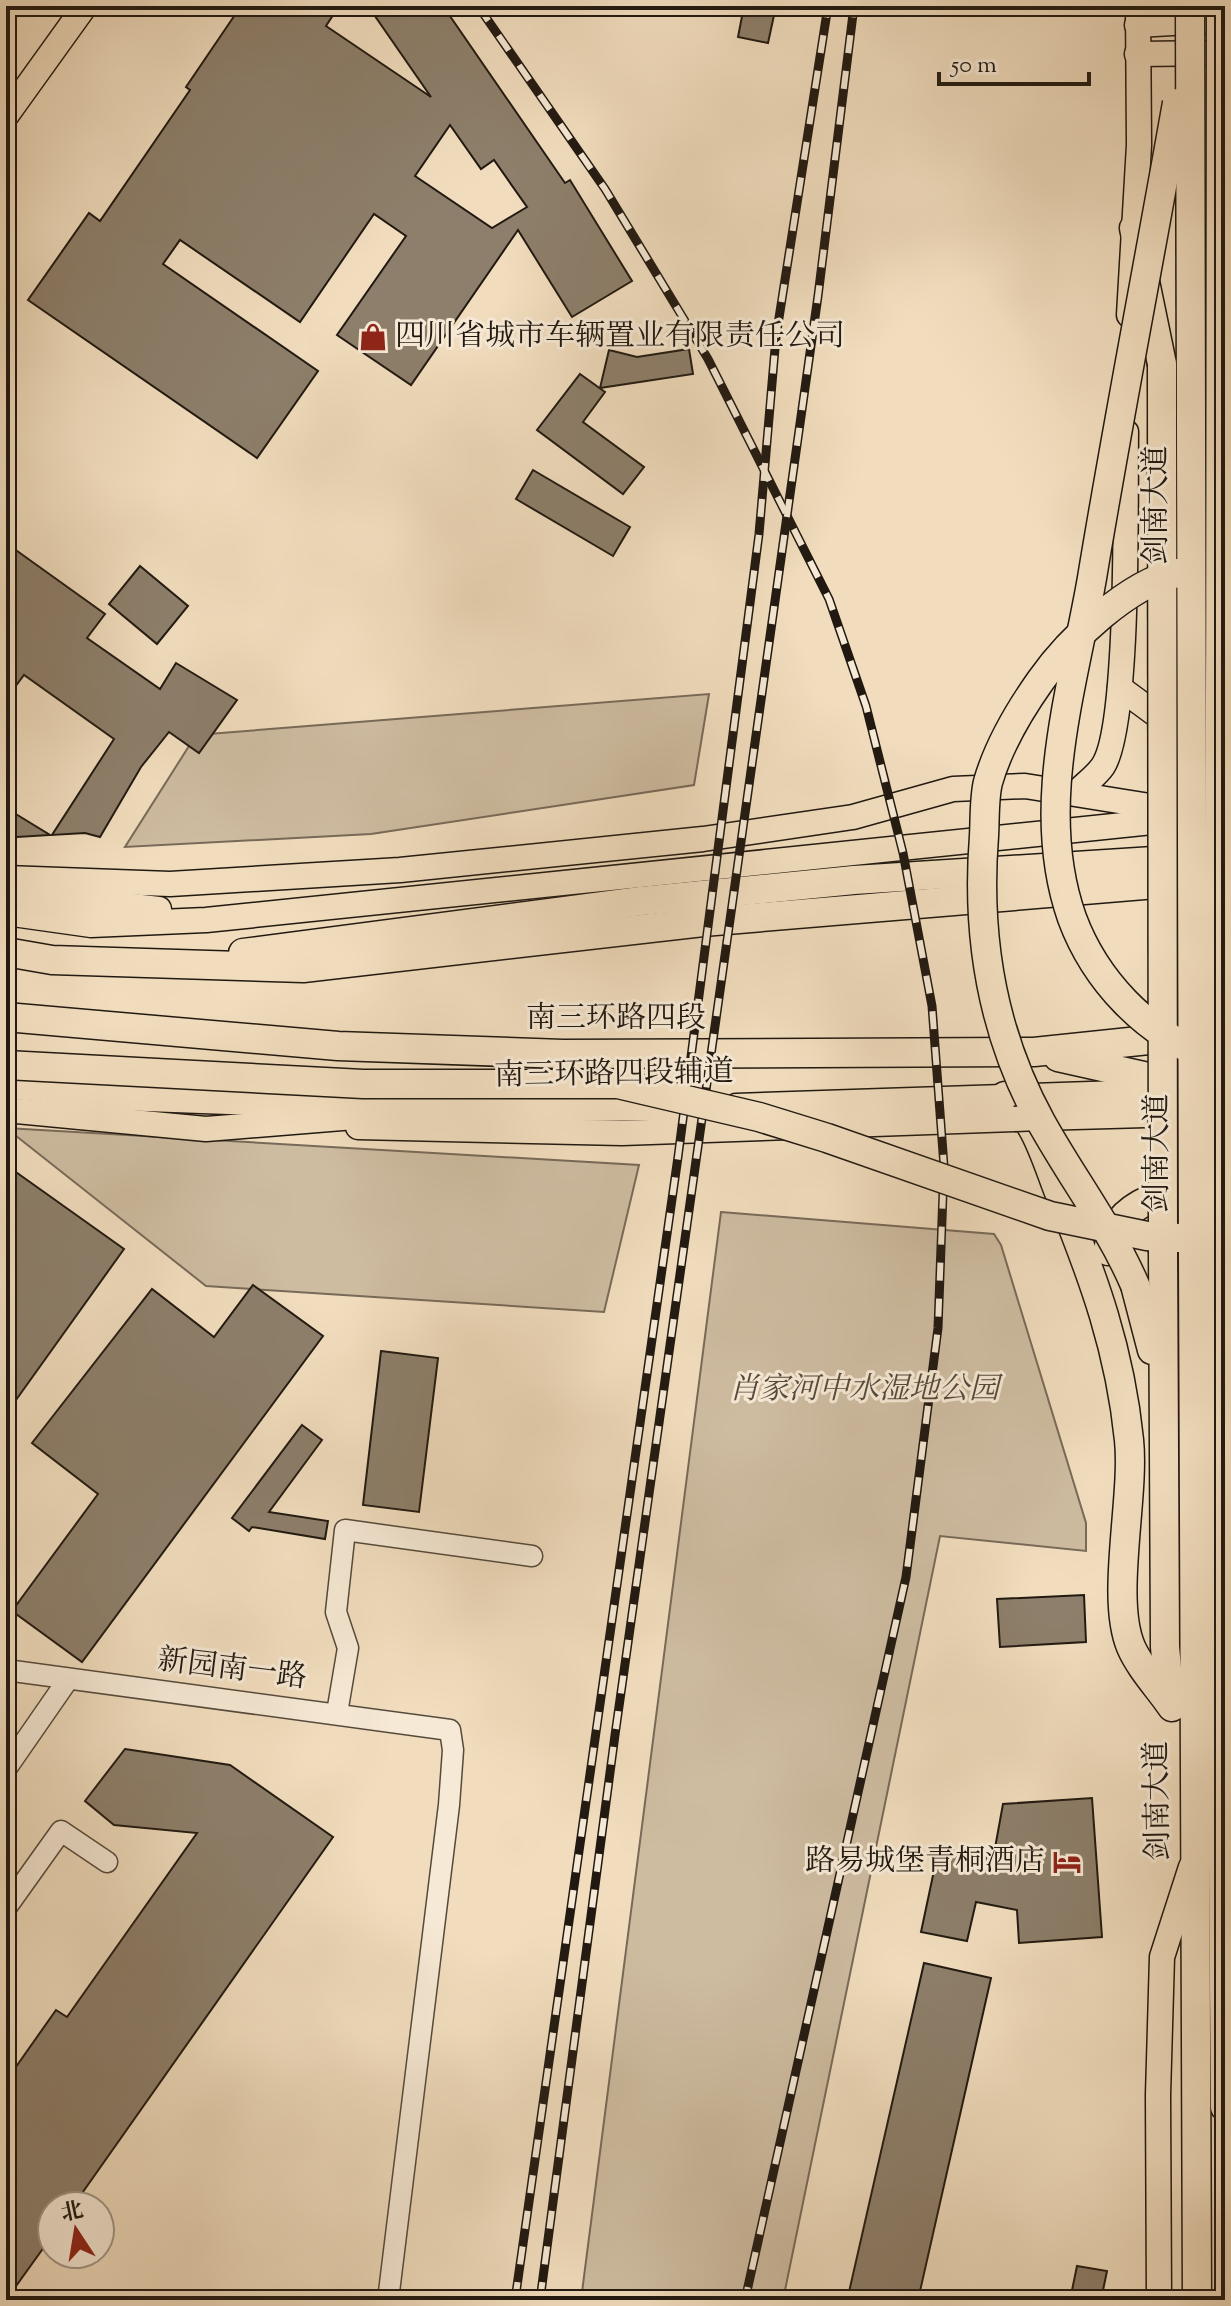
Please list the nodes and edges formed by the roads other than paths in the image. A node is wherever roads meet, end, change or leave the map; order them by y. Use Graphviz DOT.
graph roads {
  1 [pos="85,6"];
  2 [pos="1220,6"];
  3 [pos="1138,16"];
  4 [pos="1190,17"];
  5 [pos="1225,20"];
  6 [pos="1225,53"];
  7 [pos="1137,54"];
  8 [pos="6,116"];
  9 [pos="1134,228"];
  10 [pos="1225,565"];
  11 [pos="1120,688"];
  12 [pos="1225,736"];
  13 [pos="1077,792"];
  14 [pos="1216,815"];
  15 [pos="1225,857"];
  16 [pos="6,878"];
  17 [pos="1225,878"];
  18 [pos="6,892"];
  19 [pos="334,910"];
  20 [pos="6,913"];
  21 [pos="6,952"];
  22 [pos="169,963"];
  23 [pos="6,1017"];
  24 [pos="1225,1032"];
  25 [pos="1034,1052"];
  26 [pos="1225,1063"];
  27 [pos="6,1065"];
  28 [pos="6,1084"];
  29 [pos="1216,1089"];
  30 [pos="1010,1107"];
  31 [pos="446,1108"];
  32 [pos="6,1110"];
  33 [pos="1225,1113"];
  34 [pos="283,1126"];
  35 [pos="1225,1184"];
  36 [pos="1212,1248"];
  37 [pos="1108,1324"];
  38 [pos="1163,1418"];
  39 [pos="532,1556"];
  40 [pos="6,1670"];
  41 [pos="67,1681"];
  42 [pos="1172,1707"];
  43 [pos="337,1713"];
  44 [pos="1193,1749"];
  45 [pos="1224,1766"];
  46 [pos="6,1769"];
  47 [pos="1194,1857"];
  48 [pos="107,1862"];
  49 [pos="1223,1871"];
  50 [pos="6,1908"];
  51 [pos="1225,2107"];
  52 [pos="388,2300"];
  53 [pos="1159,2300"];
  54 [pos="1197,2300"];
  1 -- 8 [label="main road"];
  2 -- 5 [label="main road"];
  2 -- 36 [label="highway, 剑南大道, bridge"];
  3 -- 5 [label="main road"];
  3 -- 7 [label="main road"];
  4 -- 26 [label="highway, bridge"];
  4 -- 36 [label="highway, 剑南大道, bridge"];
  6 -- 7 [label="main road"];
  7 -- 9 [label="main road"];
  9 -- 11 [label="main road"];
  9 -- 38 [label="highway, bridge"];
  10 -- 38 [label="highway, bridge"];
  11 -- 12 [label="main road"];
  11 -- 13 [label="main road"];
  13 -- 14 [label="main road"];
  13 -- 16 [label="main road"];
  14 -- 19 [label="main road"];
  15 -- 22 [label="highway"];
  17 -- 22 [label="highway"];
  18 -- 19 [label="main road"];
  19 -- 20 [label="main road"];
  21 -- 22 [label="highway"];
  23 -- 25 [label="highway, 南三环路四段"];
  24 -- 25 [label="highway, 南三环路四段"];
  25 -- 29 [label="highway"];
  27 -- 36 [label="highway, bridge"];
  28 -- 31 [label="highway"];
  29 -- 30 [label="main road, 南三环路四段辅道"];
  30 -- 31 [label="main road, 南三环路四段辅道"];
  30 -- 33 [label="main road, bridge"];
  30 -- 34 [label="main road"];
  30 -- 37 [label="highway"];
  31 -- 34 [label="main road, 南三环路四段辅道"];
  32 -- 34 [label="main road, 南三环路四段辅道"];
  35 -- 37 [label="highway"];
  36 -- 44 [label="highway, 剑南大道"];
  36 -- 45 [label="highway, 剑南大道"];
  37 -- 42 [label="highway"];
  38 -- 42 [label="highway"];
  39 -- 43 [label="street"];
  40 -- 41 [label="street, 新园南一路"];
  41 -- 43 [label="street, 新园南一路"];
  41 -- 46 [label="street"];
  42 -- 44 [label="highway"];
  43 -- 52 [label="street, 新园南一路"];
  44 -- 47 [label="highway, 剑南大道"];
  45 -- 49 [label="highway, 剑南大道"];
  47 -- 53 [label="main road"];
  47 -- 54 [label="highway, 剑南大道"];
  48 -- 50 [label="street"];
  49 -- 51 [label="highway, 剑南大道"];
}
